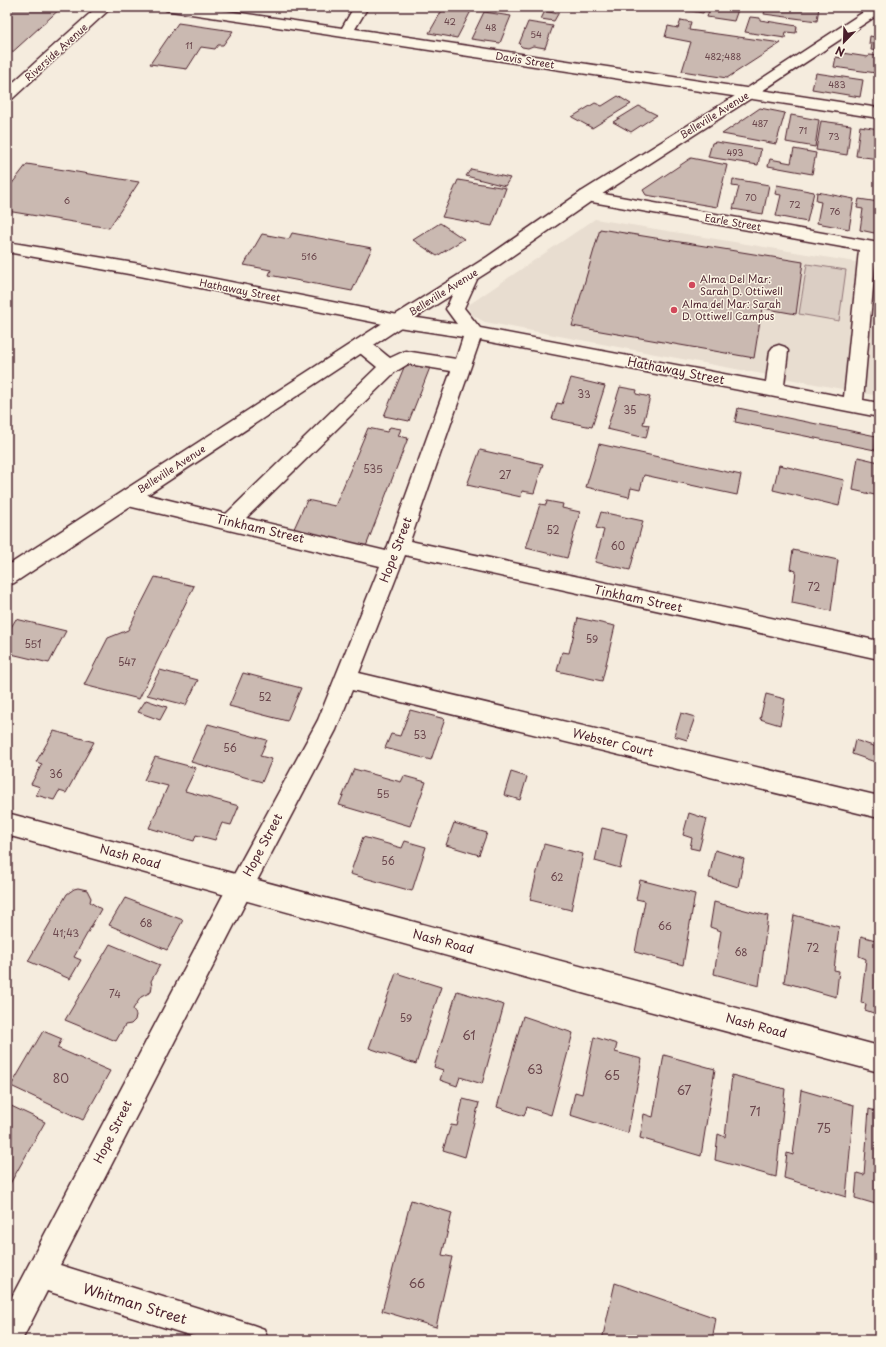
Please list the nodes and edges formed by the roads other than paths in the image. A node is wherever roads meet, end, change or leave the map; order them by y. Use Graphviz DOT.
graph roads {
  1 [pos="105,7"];
  2 [pos="171,7"];
  3 [pos="361,7"];
  4 [pos="879,8"];
  5 [pos="194,9"];
  6 [pos="346,32"];
  7 [pos="748,94"];
  8 [pos="7,96"];
  9 [pos="879,114"];
  10 [pos="586,196"];
  11 [pos="7,247"];
  12 [pos="873,247"];
  13 [pos="470,275"];
  14 [pos="398,321"];
  15 [pos="474,333"];
  16 [pos="361,345"];
  17 [pos="779,352"];
  18 [pos="389,366"];
  19 [pos="462,366"];
  20 [pos="774,390"];
  21 [pos="853,405"];
  22 [pos="879,410"];
  23 [pos="128,498"];
  24 [pos="230,522"];
  25 [pos="395,553"];
  26 [pos="7,577"];
  27 [pos="879,650"];
  28 [pos="346,679"];
  29 [pos="879,807"];
  30 [pos="7,824"];
  31 [pos="240,886"];
  32 [pos="879,1059"];
  33 [pos="40,1274"];
  34 [pos="7,1337"];
  35 [pos="253,1340"];
  1 -- 8 [label="street, Riverside Avenue"];
  2 -- 5 [label="street, Davis Street"];
  3 -- 6 [label="street"];
  4 -- 7 [label="street, Belleville Avenue"];
  5 -- 6 [label="street, Davis Street"];
  6 -- 7 [label="street, Davis Street"];
  7 -- 9 [label="street, Davis Street"];
  7 -- 10 [label="street, Belleville Avenue"];
  10 -- 12 [label="street, Earle Street"];
  10 -- 13 [label="street, Belleville Avenue"];
  11 -- 14 [label="street, Hathaway Street"];
  12 -- 21 [label="street"];
  13 -- 14 [label="street, Belleville Avenue"];
  13 -- 15 [label="street"];
  14 -- 15 [label="street, Hathaway Street"];
  14 -- 16 [label="street, Belleville Avenue"];
  15 -- 19 [label="street, Hope Street"];
  15 -- 20 [label="street, Hathaway Street"];
  16 -- 18 [label="street"];
  16 -- 23 [label="street, Belleville Avenue"];
  17 -- 20 [label="street"];
  18 -- 19 [label="street"];
  18 -- 24 [label="street"];
  19 -- 25 [label="street, Hope Street"];
  20 -- 21 [label="street, Hathaway Street"];
  21 -- 22 [label="street, Hathaway Street"];
  23 -- 24 [label="street, Tinkham Street"];
  23 -- 26 [label="street, Belleville Avenue"];
  24 -- 25 [label="street, Tinkham Street"];
  25 -- 27 [label="street, Tinkham Street"];
  25 -- 28 [label="street, Hope Street"];
  28 -- 29 [label="street, Webster Court"];
  28 -- 31 [label="street, Hope Street"];
  30 -- 31 [label="street, Nash Road"];
  31 -- 32 [label="street, Nash Road"];
  31 -- 33 [label="street, Hope Street"];
  33 -- 34 [label="street, Hope Street"];
  33 -- 35 [label="street, Whitman Street"];
}
